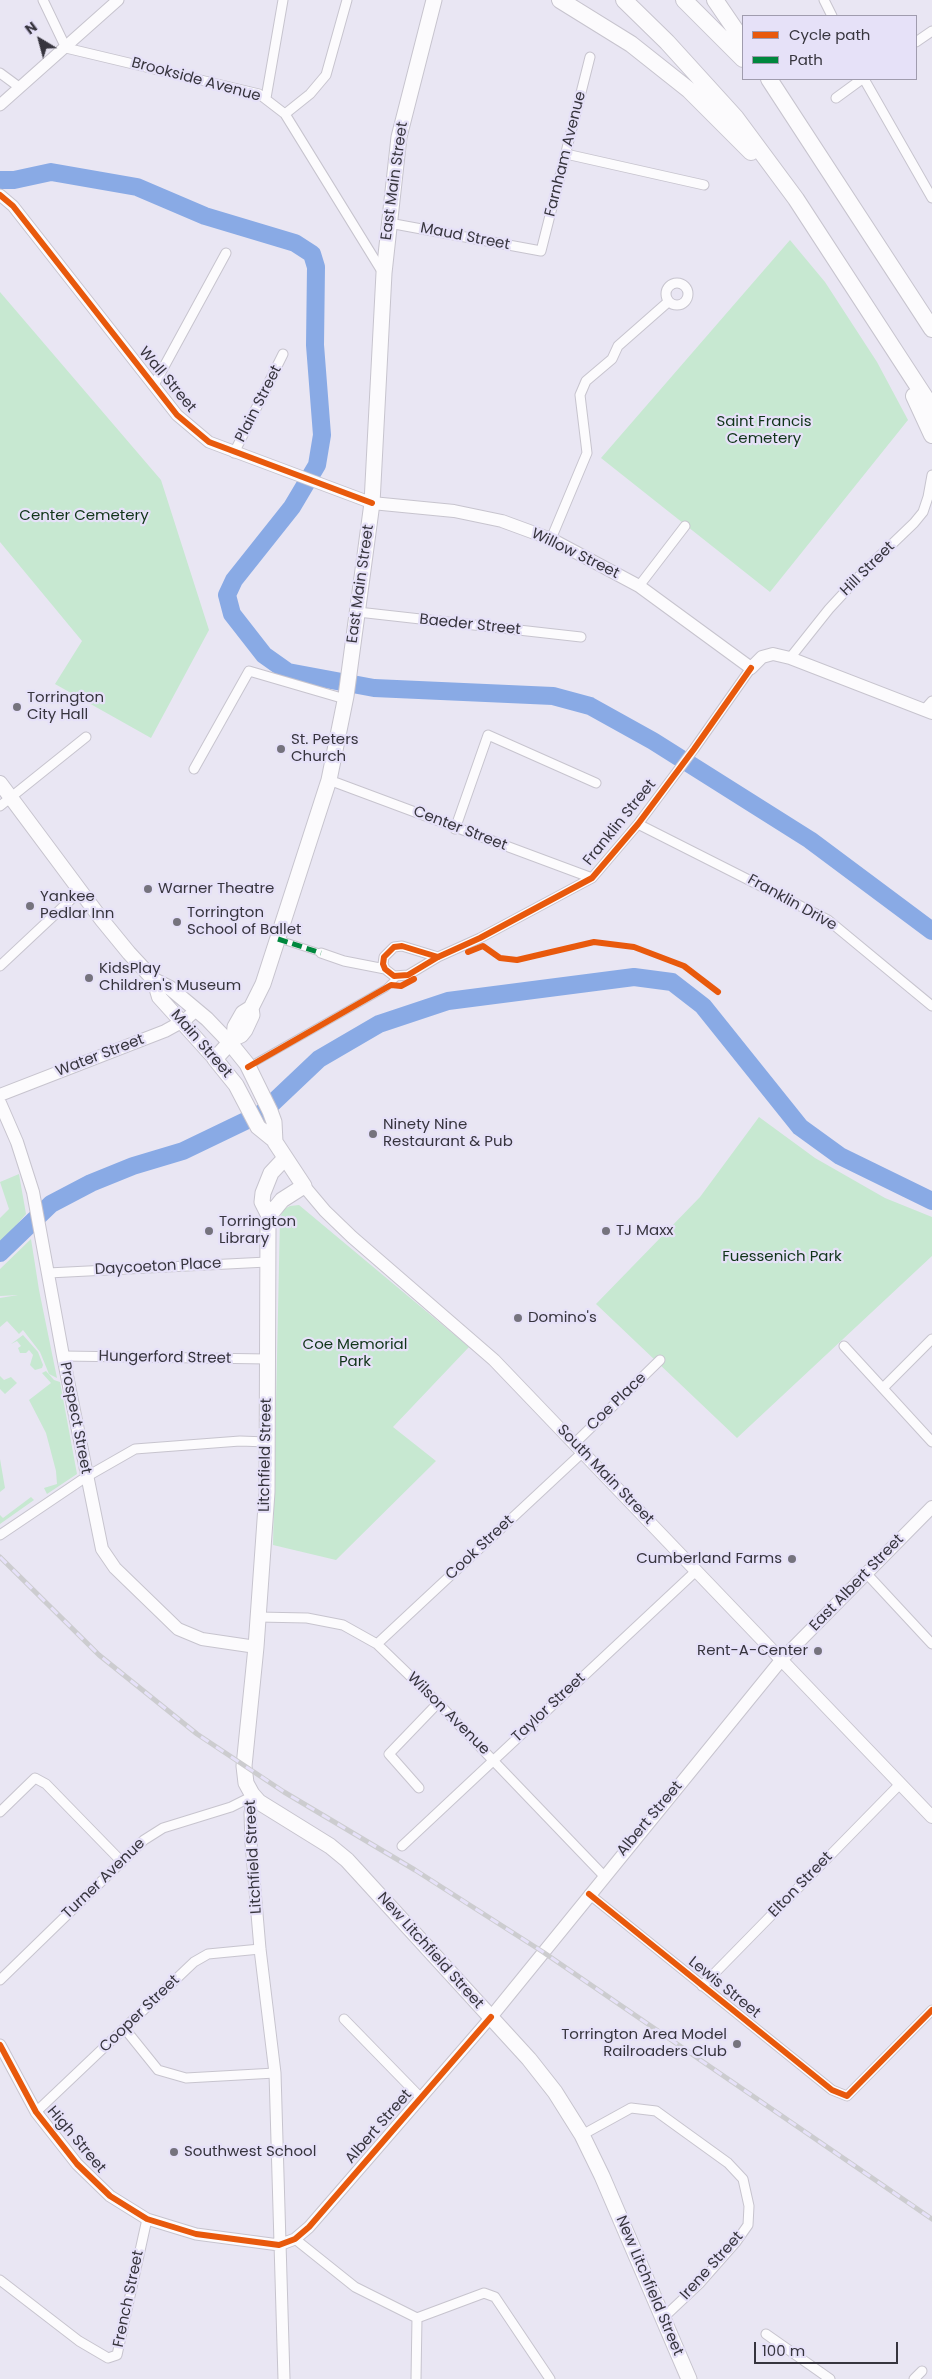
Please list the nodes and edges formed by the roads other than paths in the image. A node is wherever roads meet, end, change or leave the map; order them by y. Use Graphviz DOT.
graph roads {
  1 [pos="43,0"];
  2 [pos="118,0"];
  3 [pos="283,0"];
  4 [pos="347,0"];
  5 [pos="434,0"];
  6 [pos="560,0"];
  7 [pos="624,0"];
  8 [pos="684,0"];
  9 [pos="716,0"];
  10 [pos="824,0"];
  11 [pos="832,15"];
  12 [pos="932,31"];
  13 [pos="742,39"];
  14 [pos="917,41"];
  15 [pos="66,48"];
  16 [pos="590,57"];
  17 [pos="742,58"];
  18 [pos="0,73"];
  19 [pos="762,80"];
  20 [pos="770,80"];
  21 [pos="862,80"];
  22 [pos="864,80"];
  23 [pos="19,87"];
  24 [pos="266,98"];
  25 [pos="836,98"];
  26 [pos="0,105"];
  27 [pos="792,112"];
  28 [pos="285,114"];
  29 [pos="566,154"];
  30 [pos="704,185"];
  31 [pos="0,195"];
  32 [pos="932,198"];
  33 [pos="796,199"];
  34 [pos="389,223"];
  35 [pos="541,251"];
  36 [pos="226,252"];
  37 [pos="384,273"];
  38 [pos="668,302"];
  39 [pos="932,329"];
  40 [pos="895,353"];
  41 [pos="284,354"];
  42 [pos="154,385"];
  43 [pos="929,404"];
  44 [pos="930,431"];
  45 [pos="234,453"];
  46 [pos="932,475"];
  47 [pos="372,503"];
  48 [pos="685,526"];
  49 [pos="551,539"];
  50 [pos="639,586"];
  51 [pos="358,612"];
  52 [pos="581,637"];
  53 [pos="790,658"];
  54 [pos="751,668"];
  55 [pos="345,698"];
  56 [pos="929,708"];
  57 [pos="86,737"];
  58 [pos="194,769"];
  59 [pos="329,780"];
  60 [pos="0,783"];
  61 [pos="596,783"];
  62 [pos="5,802"];
  63 [pos="638,824"];
  64 [pos="455,829"];
  65 [pos="592,878"];
  66 [pos="80,891"];
  67 [pos="278,939"];
  68 [pos="321,953"];
  69 [pos="438,957"];
  70 [pos="0,966"];
  71 [pos="385,969"];
  72 [pos="398,976"];
  73 [pos="154,980"];
  74 [pos="932,1006"];
  75 [pos="196,1010"];
  76 [pos="182,1022"];
  77 [pos="234,1044"];
  78 [pos="215,1059"];
  79 [pos="250,1070"];
  80 [pos="0,1095"];
  81 [pos="262,1095"];
  82 [pos="0,1103"];
  83 [pos="248,1108"];
  84 [pos="274,1140"];
  85 [pos="285,1158"];
  86 [pos="304,1186"];
  87 [pos="269,1216"];
  88 [pos="267,1262"];
  89 [pos="48,1273"];
  90 [pos="932,1339"];
  91 [pos="844,1346"];
  92 [pos="62,1356"];
  93 [pos="268,1358"];
  94 [pos="660,1360"];
  95 [pos="883,1388"];
  96 [pos="267,1442"];
  97 [pos="932,1442"];
  98 [pos="579,1447"];
  99 [pos="86,1477"];
  100 [pos="932,1507"];
  101 [pos="0,1535"];
  102 [pos="696,1571"];
  103 [pos="866,1573"];
  104 [pos="258,1617"];
  105 [pos="376,1644"];
  106 [pos="932,1644"];
  107 [pos="256,1647"];
  108 [pos="782,1659"];
  109 [pos="438,1703"];
  110 [pos="493,1760"];
  111 [pos="900,1784"];
  112 [pos="419,1788"];
  113 [pos="253,1796"];
  114 [pos="0,1812"];
  115 [pos="932,1817"];
  116 [pos="402,1846"];
  117 [pos="122,1862"];
  118 [pos="604,1876"];
  119 [pos="589,1894"];
  120 [pos="260,1949"];
  121 [pos="0,1980"];
  122 [pos="702,1986"];
  123 [pos="932,2010"];
  124 [pos="491,2017"];
  125 [pos="344,2020"];
  126 [pos="124,2029"];
  127 [pos="0,2045"];
  128 [pos="275,2074"];
  129 [pos="421,2098"];
  130 [pos="36,2112"];
  131 [pos="582,2135"];
  132 [pos="147,2219"];
  133 [pos="295,2239"];
  134 [pos="279,2245"];
  135 [pos="0,2280"];
  136 [pos="417,2318"];
  137 [pos="663,2318"];
  138 [pos="766,2334"];
  139 [pos="922,2371"];
  140 [pos="284,2379"];
  141 [pos="416,2379"];
  142 [pos="550,2379"];
  143 [pos="689,2379"];
  144 [pos="830,2379"];
  145 [pos="914,2379"];
  1 -- 15 [label="street"];
  2 -- 15 [label="street"];
  3 -- 24 [label="street"];
  4 -- 28 [label="street"];
  5 -- 34 [label="highway, East Main Street"];
  6 -- 33 [label="highway"];
  7 -- 33 [label="highway"];
  8 -- 17 [label="highway"];
  9 -- 13 [label="highway"];
  10 -- 11 [label="street"];
  12 -- 14 [label="street"];
  15 -- 23 [label="street"];
  15 -- 24 [label="street, Brookside Avenue"];
  16 -- 29 [label="street, Farnham Avenue"];
  18 -- 23 [label="street"];
  19 -- 27 [label="highway"];
  20 -- 27 [label="highway"];
  21 -- 25 [label="street"];
  22 -- 32 [label="street"];
  23 -- 26 [label="street"];
  24 -- 28 [label="street, Brookside Avenue"];
  27 -- 39 [label="highway"];
  28 -- 37 [label="street, Brookside Avenue"];
  29 -- 30 [label="street"];
  29 -- 35 [label="street, Farnham Avenue"];
  31 -- 42 [label="street, Wall Street"];
  33 -- 40 [label="highway"];
  34 -- 35 [label="street, Maud Street"];
  34 -- 37 [label="highway, East Main Street"];
  36 -- 42 [label="street"];
  37 -- 47 [label="highway, East Main Street"];
  38 -- 49 [label="street"];
  40 -- 43 [label="highway"];
  40 -- 44 [label="highway"];
  41 -- 45 [label="street, Plain Street"];
  42 -- 45 [label="street, Wall Street"];
  45 -- 47 [label="street, Wall Street"];
  46 -- 53 [label="street, Hill Street"];
  47 -- 49 [label="main road, Willow Street"];
  47 -- 51 [label="highway, East Main Street"];
  48 -- 50 [label="street"];
  49 -- 50 [label="main road, Willow Street"];
  50 -- 54 [label="main road, Willow Street"];
  51 -- 52 [label="street, Baeder Street"];
  51 -- 55 [label="highway, East Main Street"];
  53 -- 54 [label="main road, Franklin Street"];
  53 -- 56 [label="main road, Franklin Street"];
  54 -- 63 [label="street, Franklin Street"];
  55 -- 58 [label="street"];
  55 -- 59 [label="highway, East Main Street"];
  57 -- 62 [label="street"];
  59 -- 64 [label="street, Center Street"];
  59 -- 67 [label="highway, East Main Street"];
  60 -- 62 [label="main road, Main Street"];
  61 -- 64 [label="street"];
  62 -- 66 [label="main road, Main Street"];
  63 -- 65 [label="street, Franklin Street"];
  63 -- 74 [label="street, Franklin Drive"];
  64 -- 65 [label="street, Center Street"];
  65 -- 69 [label="street, Franklin Street"];
  66 -- 70 [label="street"];
  66 -- 73 [label="main road, Main Street"];
  67 -- 68 [label="street"];
  67 -- 77 [label="highway, East Main Street"];
  68 -- 71 [label="street"];
  69 -- 71 [label="street"];
  69 -- 72 [label="street, Franklin Street"];
  71 -- 72 [label="street"];
  72 -- 79 [label="street, Franklin Street"];
  73 -- 75 [label="main road, Main Street"];
  73 -- 76 [label="main road, Main Street"];
  75 -- 76 [label="main road, Water Street"];
  75 -- 77 [label="main road, Main Street"];
  76 -- 78 [label="main road, Main Street"];
  76 -- 80 [label="main road, Water Street"];
  77 -- 78 [label="highway, East Main Street"];
  77 -- 79 [label="highway, Main Street"];
  78 -- 83 [label="highway, Main Street"];
  79 -- 81 [label="highway, Main Street"];
  81 -- 84 [label="highway, South Main Street"];
  82 -- 89 [label="main road, Prospect Street"];
  83 -- 84 [label="highway, South Main Street"];
  84 -- 85 [label="highway, South Main Street"];
  85 -- 86 [label="highway, South Main Street"];
  85 -- 87 [label="highway, Litchfield Street"];
  86 -- 87 [label="highway"];
  86 -- 98 [label="main road, South Main Street"];
  87 -- 88 [label="highway, Litchfield Street"];
  88 -- 89 [label="street, Daycoeton Place"];
  88 -- 93 [label="highway, Litchfield Street"];
  89 -- 92 [label="main road, Prospect Street"];
  90 -- 95 [label="street"];
  91 -- 95 [label="street"];
  92 -- 93 [label="street, Hungerford Street"];
  92 -- 99 [label="main road, Prospect Street"];
  93 -- 96 [label="highway, Litchfield Street"];
  94 -- 98 [label="street, Coe Place"];
  95 -- 97 [label="street"];
  96 -- 99 [label="street"];
  96 -- 104 [label="highway, Litchfield Street"];
  98 -- 102 [label="main road, South Main Street"];
  98 -- 105 [label="street, Cook Street"];
  99 -- 101 [label="street"];
  99 -- 107 [label="main road, Prospect Street"];
  100 -- 103 [label="main road, East Albert Street"];
  102 -- 108 [label="main road, South Main Street"];
  102 -- 110 [label="street, Taylor Street"];
  103 -- 106 [label="street"];
  103 -- 108 [label="main road, East Albert Street"];
  104 -- 105 [label="street, Wilson Avenue"];
  104 -- 107 [label="highway, Litchfield Street"];
  105 -- 109 [label="street, Wilson Avenue"];
  107 -- 113 [label="highway, Litchfield Street"];
  108 -- 111 [label="main road, South Main Street"];
  108 -- 118 [label="main road, Albert Street"];
  109 -- 110 [label="street, Wilson Avenue"];
  109 -- 112 [label="street"];
  110 -- 116 [label="street, Taylor Street"];
  110 -- 118 [label="street, Wilson Avenue"];
  111 -- 115 [label="main road, South Main Street"];
  111 -- 122 [label="street, Elton Street"];
  113 -- 117 [label="street, Turner Avenue"];
  113 -- 120 [label="street, Litchfield Street"];
  113 -- 124 [label="highway, New Litchfield Street"];
  114 -- 117 [label="street"];
  117 -- 121 [label="street, Turner Avenue"];
  118 -- 119 [label="main road, Albert Street"];
  119 -- 122 [label="street, Lewis Street"];
  119 -- 124 [label="main road, Albert Street"];
  120 -- 126 [label="street, Cooper Street"];
  120 -- 128 [label="street, Litchfield Street"];
  122 -- 123 [label="street, Lewis Street"];
  124 -- 129 [label="street, Albert Street"];
  124 -- 131 [label="highway, New Litchfield Street"];
  125 -- 129 [label="street"];
  126 -- 128 [label="street"];
  126 -- 130 [label="street, Cooper Street"];
  127 -- 130 [label="street, High Street"];
  128 -- 134 [label="street, Litchfield Street"];
  129 -- 133 [label="street, Albert Street"];
  130 -- 132 [label="street, High Street"];
  131 -- 137 [label="highway, New Litchfield Street"];
  131 -- 137 [label="street, Irene Street"];
  132 -- 134 [label="street, High Street"];
  132 -- 135 [label="street, French Street"];
  133 -- 134 [label="street, Albert Street"];
  133 -- 136 [label="street"];
  134 -- 140 [label="street, Litchfield Street"];
  136 -- 141 [label="street"];
  136 -- 142 [label="street"];
  137 -- 143 [label="highway, New Litchfield Street"];
  138 -- 144 [label="street"];
  139 -- 145 [label="street"];
}
